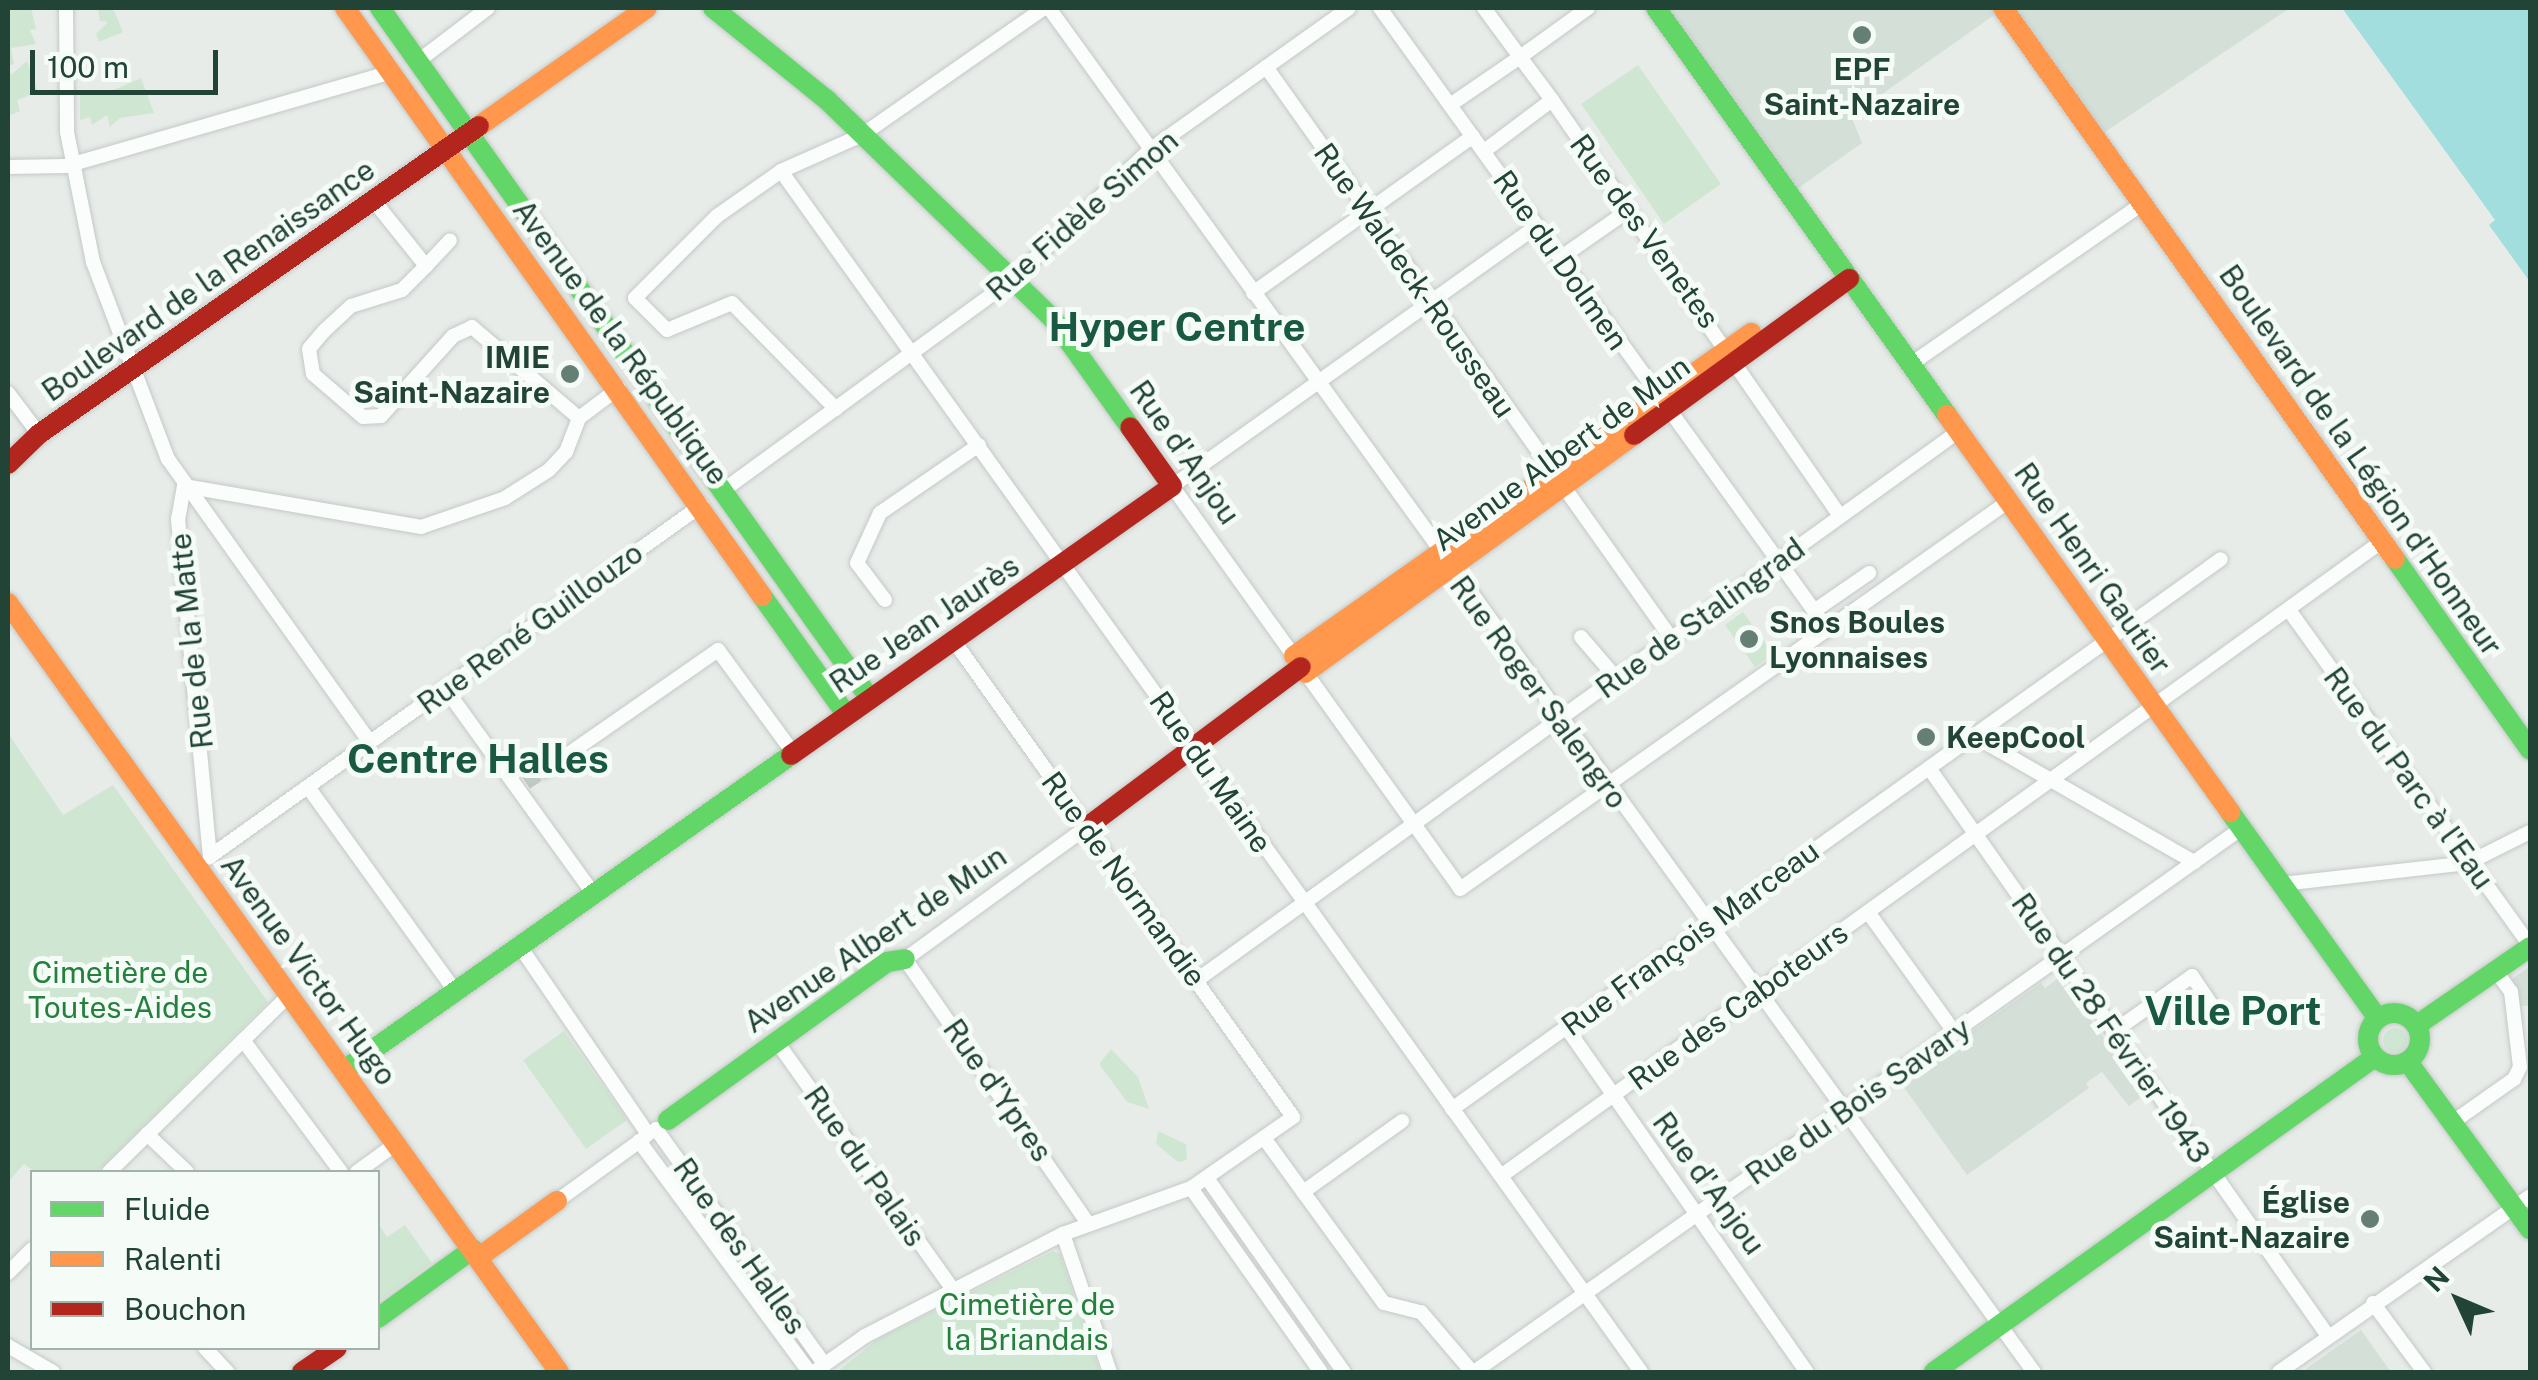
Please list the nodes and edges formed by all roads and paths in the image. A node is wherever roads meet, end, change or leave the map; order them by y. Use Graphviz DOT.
graph roads {
  1 [pos="66,8"];
  2 [pos="345,8"];
  3 [pos="380,8"];
  4 [pos="488,8"];
  5 [pos="647,8"];
  6 [pos="713,8"];
  7 [pos="1046,8"];
  8 [pos="1349,8"];
  9 [pos="1380,8"];
  10 [pos="1484,8"];
  11 [pos="1588,8"];
  12 [pos="1656,8"];
  13 [pos="2003,8"];
  14 [pos="1520,56"];
  15 [pos="417,62"];
  16 [pos="1266,67"];
  17 [pos="392,72"];
  18 [pos="1552,100"];
  19 [pos="1450,105"];
  20 [pos="478,128"];
  21 [pos="862,135"];
  22 [pos="1473,136"];
  23 [pos="447,150"];
  24 [pos="1150,150"];
  25 [pos="1484,150"];
  26 [pos="74,163"];
  27 [pos="8,167"];
  28 [pos="781,171"];
  29 [pos="374,201"];
  30 [pos="2142,204"];
  31 [pos="1629,210"];
  32 [pos="1366,213"];
  33 [pos="1537,226"];
  34 [pos="450,240"];
  35 [pos="1560,258"];
  36 [pos="426,266"];
  37 [pos="1846,273"];
  38 [pos="1013,279"];
  39 [pos="1253,293"];
  40 [pos="1429,303"];
  41 [pos="913,353"];
  42 [pos="1729,357"];
  43 [pos="1911,364"];
  44 [pos="132,371"];
  45 [pos="1318,383"];
  46 [pos="618,388"];
  47 [pos="8,393"];
  48 [pos="1663,403"];
  49 [pos="836,409"];
  50 [pos="579,418"];
  51 [pos="1959,431"];
  52 [pos="38,434"];
  53 [pos="978,445"];
  54 [pos="8,464"];
  55 [pos="1556,480"];
  56 [pos="184,486"];
  57 [pos="1172,486"];
  58 [pos="721,492"];
  59 [pos="2009,501"];
  60 [pos="702,506"];
  61 [pos="1840,516"];
  62 [pos="2380,542"];
  63 [pos="2221,559"];
  64 [pos="1445,561"];
  65 [pos="1778,562"];
  66 [pos="1063,564"];
  67 [pos="1869,573"];
  68 [pos="885,600"];
  69 [pos="8,603"];
  70 [pos="2288,610"];
  71 [pos="1814,611"];
  72 [pos="1828,630"];
  73 [pos="1581,637"];
  74 [pos="1671,638"];
  75 [pos="2108,640"];
  76 [pos="954,642"];
  77 [pos="1300,665"];
  78 [pos="1616,678"];
  79 [pos="445,688"];
  80 [pos="874,695"];
  81 [pos="2155,706"];
  82 [pos="846,713"];
  83 [pos="1559,719"];
  84 [pos="1974,736"];
  85 [pos="370,742"];
  86 [pos="1193,745"];
  87 [pos="2530,750"];
  88 [pos="792,751"];
  89 [pos="1929,768"];
  90 [pos="544,771"];
  91 [pos="2050,782"];
  92 [pos="308,787"];
  93 [pos="1608,788"];
  94 [pos="1418,821"];
  95 [pos="1087,827"];
  96 [pos="2242,828"];
  97 [pos="2530,832"];
  98 [pos="1976,835"];
  99 [pos="205,861"];
  100 [pos="2194,862"];
  101 [pos="2468,863"];
  102 [pos="2282,884"];
  103 [pos="593,893"];
  104 [pos="1304,903"];
  105 [pos="1868,912"];
  106 [pos="1707,926"];
  107 [pos="519,945"];
  108 [pos="2530,946"];
  109 [pos="906,958"];
  110 [pos="2060,958"];
  111 [pos="2496,971"];
  112 [pos="1196,980"];
  113 [pos="454,991"];
  114 [pos="1756,993"];
  115 [pos="290,994"];
  116 [pos="2211,1004"];
  117 [pos="2378,1018"];
  118 [pos="2417,1026"];
  119 [pos="1566,1028"];
  120 [pos="1955,1032"];
  121 [pos="2113,1032"];
  122 [pos="243,1040"];
  123 [pos="776,1042"];
  124 [pos="2375,1057"];
  125 [pos="2408,1062"];
  126 [pos="344,1070"];
  127 [pos="1614,1095"];
  128 [pos="1452,1109"];
  129 [pos="1843,1112"];
  130 [pos="1402,1121"];
  131 [pos="2452,1122"];
  132 [pos="653,1131"];
  133 [pos="148,1134"];
  134 [pos="1264,1138"];
  135 [pos="397,1143"];
  136 [pos="111,1170"];
  137 [pos="185,1170"];
  138 [pos="340,1170"];
  139 [pos="360,1170"];
  140 [pos="2213,1173"];
  141 [pos="1500,1176"];
  142 [pos="1207,1178"];
  143 [pos="1191,1188"];
  144 [pos="1302,1192"];
  145 [pos="557,1200"];
  146 [pos="2522,1202"];
  147 [pos="1696,1216"];
  148 [pos="1088,1223"];
  149 [pos="2530,1229"];
  150 [pos="1063,1234"];
  151 [pos="30,1250"];
  152 [pos="476,1253"];
  153 [pos="8,1274"];
  154 [pos="954,1290"];
  155 [pos="1585,1294"];
  156 [pos="2373,1303"];
  157 [pos="380,1317"];
  158 [pos="2000,1326"];
  159 [pos="2328,1336"];
  160 [pos="8,1346"];
  161 [pos="207,1350"];
  162 [pos="334,1350"];
  163 [pos="817,1370"];
  164 [pos="53,1372"];
  165 [pos="228,1372"];
  166 [pos="302,1372"];
  167 [pos="559,1372"];
  168 [pos="1110,1372"];
  169 [pos="1321,1372"];
  170 [pos="1344,1372"];
  171 [pos="1473,1372"];
  172 [pos="1641,1372"];
  173 [pos="1807,1372"];
  174 [pos="1934,1372"];
  175 [pos="2034,1372"];
  176 [pos="2279,1372"];
  177 [pos="2424,1372"];
  1 -- 26 [label="street, Rue de la Matte"];
  2 -- 17 [label="street, Avenue de la République"];
  3 -- 15 [label="street, Avenue de la République"];
  4 -- 15 [label="street"];
  5 -- 20 [label="street, Boulevard de la Renaissance"];
  6 -- 21 [label="street, Rue d'Anjou"];
  7 -- 21 [label="street"];
  7 -- 24 [label="street, Rue Roger Salengro"];
  8 -- 16 [label="street, Rue Fidèle Simon"];
  9 -- 19 [label="street, Rue du Dolmen"];
  10 -- 14 [label="street, Rue des Venetes"];
  11 -- 14 [label="street"];
  12 -- 37 [label="street, Rue Henri Gautier"];
  13 -- 30 [label="street, Boulevard de la Légion d'Honneur"];
  14 -- 18 [label="street, Rue des Venetes"];
  14 -- 19 [label="street"];
  15 -- 20 [label="street, Avenue de la République"];
  16 -- 24 [label="street, Rue Fidèle Simon"];
  16 -- 32 [label="street, Rue Waldeck-Rousseau"];
  17 -- 23 [label="street, Avenue de la République"];
  17 -- 26 [label="street"];
  18 -- 25 [label="street"];
  18 -- 31 [label="street, Rue des Venetes"];
  19 -- 22 [label="street, Rue du Dolmen"];
  20 -- 23 [label="street, Boulevard de la Renaissance"];
  20 -- 58 [label="street, Avenue de la République"];
  21 -- 28 [label="street"];
  21 -- 38 [label="street, Rue d'Anjou"];
  22 -- 25 [label="street, Rue du Dolmen"];
  22 -- 32 [label="street"];
  23 -- 29 [label="street, Boulevard de la Renaissance"];
  23 -- 46 [label="street, Avenue de la République"];
  24 -- 38 [label="street, Rue Fidèle Simon"];
  24 -- 39 [label="street, Rue Roger Salengro"];
  25 -- 33 [label="street, Rue du Dolmen"];
  26 -- 27 [label="street"];
  26 -- 44 [label="street, Rue de la Matte"];
  28 -- 41 [label="street, Rue du Maine"];
  28 -- 49 [label="street"];
  29 -- 36 [label="street"];
  29 -- 44 [label="street, Boulevard de la Renaissance"];
  30 -- 43 [label="street"];
  30 -- 62 [label="street, Boulevard de la Légion d'Honneur"];
  31 -- 35 [label="street"];
  31 -- 42 [label="street, Rue des Venetes"];
  32 -- 39 [label="street"];
  32 -- 40 [label="street, Rue Waldeck-Rousseau"];
  33 -- 35 [label="street, Rue du Dolmen"];
  33 -- 40 [label="street, Rue Jean Jaurès"];
  34 -- 36 [label="street"];
  35 -- 48 [label="street, Rue du Dolmen"];
  36 -- 50 [label="street"];
  37 -- 42 [label="street, Avenue Albert de Mun"];
  37 -- 43 [label="street, Rue Henri Gautier"];
  38 -- 41 [label="street, Rue Fidèle Simon"];
  38 -- 57 [label="street, Rue d'Anjou"];
  39 -- 45 [label="street, Rue Roger Salengro"];
  40 -- 45 [label="street, Rue Jean Jaurès"];
  40 -- 55 [label="street, Rue Waldeck-Rousseau"];
  41 -- 49 [label="street"];
  41 -- 53 [label="street, Rue du Maine"];
  42 -- 48 [label="street, Avenue Albert de Mun"];
  42 -- 61 [label="street, Rue des Venetes"];
  43 -- 51 [label="street, Rue Henri Gautier"];
  44 -- 52 [label="street, Boulevard de la Renaissance"];
  44 -- 56 [label="street, Rue de la Matte"];
  45 -- 57 [label="street, Rue Jean Jaurès"];
  45 -- 64 [label="street, Rue Roger Salengro"];
  46 -- 50 [label="street"];
  46 -- 60 [label="street, Avenue de la République"];
  47 -- 52 [label="street"];
  48 -- 55 [label="street, Avenue Albert de Mun"];
  48 -- 65 [label="street, Rue du Dolmen"];
  49 -- 58 [label="street"];
  50 -- 56 [label="street"];
  51 -- 59 [label="street, Rue Henri Gautier"];
  51 -- 61 [label="street, Rue de Stalingrad"];
  52 -- 54 [label="street, Boulevard de la Renaissance"];
  53 -- 66 [label="street, Rue du Maine"];
  53 -- 68 [label="street"];
  55 -- 64 [label="street, Avenue Albert de Mun"];
  55 -- 74 [label="street, Rue Waldeck-Rousseau"];
  56 -- 85 [label="street"];
  56 -- 99 [label="street, Rue de la Matte"];
  57 -- 66 [label="street, Rue Jean Jaurès"];
  57 -- 77 [label="street, Rue d'Anjou"];
  58 -- 80 [label="street, Avenue de la République"];
  59 -- 72 [label="street"];
  59 -- 75 [label="street, Rue Henri Gautier"];
  60 -- 79 [label="street, Rue René Guillouzo"];
  60 -- 82 [label="street, Avenue de la République"];
  61 -- 65 [label="street, Rue de Stalingrad"];
  62 -- 70 [label="street, Rue des Caboteurs"];
  62 -- 87 [label="street, Boulevard de la Légion d'Honneur"];
  63 -- 75 [label="street, Rue François Marceau"];
  64 -- 77 [label="street, Avenue Albert de Mun"];
  64 -- 83 [label="street, Rue Roger Salengro"];
  65 -- 71 [label="street, Rue du Dolmen"];
  65 -- 74 [label="street, Rue de Stalingrad"];
  66 -- 76 [label="street, Rue Jean Jaurès"];
  66 -- 86 [label="street, Rue du Maine"];
  67 -- 71 [label="street"];
  69 -- 99 [label="street, Avenue Victor Hugo"];
  70 -- 81 [label="street, Rue des Caboteurs"];
  70 -- 101 [label="street, Rue du Parc à l'Eau"];
  71 -- 72 [label="street, Rue du Dolmen"];
  72 -- 93 [label="street"];
  73 -- 78 [label="street"];
  74 -- 78 [label="street, Rue de Stalingrad"];
  75 -- 81 [label="street, Rue Henri Gautier"];
  75 -- 84 [label="street, Rue François Marceau"];
  76 -- 80 [label="street, Rue Jean Jaurès"];
  76 -- 95 [label="street, Rue de Normandie"];
  77 -- 86 [label="street, Avenue Albert de Mun"];
  77 -- 94 [label="street, Rue d'Anjou"];
  78 -- 83 [label="street, Rue de Stalingrad"];
  79 -- 85 [label="street, Rue René Guillouzo"];
  79 -- 103 [label="street"];
  80 -- 82 [label="street, Rue Jean Jaurès"];
  81 -- 91 [label="street, Rue des Caboteurs"];
  81 -- 96 [label="street, Rue Henri Gautier"];
  82 -- 88 [label="street, Rue Jean Jaurès"];
  83 -- 93 [label="street, Rue Roger Salengro"];
  83 -- 94 [label="street, Rue de Stalingrad"];
  84 -- 89 [label="street, Rue François Marceau"];
  84 -- 91 [label="street"];
  85 -- 92 [label="street, Rue René Guillouzo"];
  86 -- 95 [label="street, Avenue Albert de Mun"];
  86 -- 104 [label="street, Rue du Maine"];
  88 -- 90 [label="street"];
  88 -- 103 [label="street, Rue Jean Jaurès"];
  89 -- 98 [label="street, Rue du 28 Février 1943"];
  89 -- 106 [label="street, Rue François Marceau"];
  91 -- 98 [label="street, Rue des Caboteurs"];
  91 -- 100 [label="street"];
  92 -- 99 [label="street, Rue René Guillouzo"];
  92 -- 113 [label="street"];
  93 -- 94 [label="street, Rue d'Anjou"];
  93 -- 106 [label="street, Rue Roger Salengro"];
  94 -- 104 [label="street, Rue de Stalingrad"];
  95 -- 109 [label="street, Avenue Albert de Mun"];
  95 -- 112 [label="street, Rue de Normandie"];
  96 -- 100 [label="street, Rue du Bois Savary"];
  96 -- 102 [label="street, Rue Henri Gautier"];
  97 -- 101 [label="street"];
  98 -- 105 [label="street, Rue des Caboteurs"];
  98 -- 110 [label="street, Rue du 28 Février 1943"];
  99 -- 115 [label="street, Avenue Victor Hugo"];
  100 -- 110 [label="street, Rue du Bois Savary"];
  101 -- 102 [label="street"];
  101 -- 108 [label="street, Rue du Parc à l'Eau"];
  102 -- 117 [label="street, Rue Henri Gautier"];
  103 -- 107 [label="street, Rue Jean Jaurès"];
  104 -- 112 [label="street, Rue de Stalingrad"];
  104 -- 128 [label="street, Rue du Maine"];
  105 -- 114 [label="street, Rue des Caboteurs"];
  105 -- 120 [label="street"];
  106 -- 114 [label="street, Rue Roger Salengro"];
  106 -- 119 [label="street, Rue François Marceau"];
  107 -- 113 [label="street, Rue Jean Jaurès"];
  107 -- 132 [label="street, Rue des Halles"];
  108 -- 111 [label="street"];
  109 -- 123 [label="street, Avenue Albert de Mun"];
  109 -- 148 [label="street, Rue d'Ypres"];
  110 -- 120 [label="street, Rue du Bois Savary"];
  110 -- 121 [label="street, Rue du 28 Février 1943"];
  111 -- 118 [label="street"];
  111 -- 131 [label="street"];
  112 -- 134 [label="street, Rue de Normandie"];
  113 -- 126 [label="street, Rue Jean Jaurès"];
  114 -- 127 [label="street, Rue des Caboteurs"];
  114 -- 129 [label="street, Rue Roger Salengro"];
  115 -- 122 [label="street"];
  115 -- 126 [label="street, Avenue Victor Hugo"];
  116 -- 121 [label="street"];
  117 -- 118 [label="street"];
  117 -- 124 [label="street"];
  118 -- 125 [label="street"];
  119 -- 127 [label="street, Rue d'Anjou"];
  119 -- 128 [label="street, Rue François Marceau"];
  120 -- 129 [label="street, Rue du Bois Savary"];
  121 -- 140 [label="street, Rue du 28 Février 1943"];
  122 -- 133 [label="street"];
  122 -- 138 [label="street"];
  123 -- 132 [label="street, Avenue Albert de Mun"];
  123 -- 154 [label="street, Rue du Palais"];
  124 -- 125 [label="street"];
  124 -- 140 [label="street"];
  125 -- 131 [label="street"];
  126 -- 135 [label="street, Avenue Victor Hugo"];
  127 -- 141 [label="street, Rue des Caboteurs"];
  127 -- 147 [label="street, Rue d'Anjou"];
  128 -- 141 [label="street, Rue du Maine"];
  129 -- 147 [label="street, Rue du Bois Savary"];
  129 -- 158 [label="street, Rue Roger Salengro"];
  130 -- 144 [label="street"];
  131 -- 146 [label="street"];
  132 -- 145 [label="street, Avenue Albert de Mun"];
  132 -- 163 [label="street, Rue des Halles"];
  133 -- 136 [label="street"];
  133 -- 137 [label="street"];
  134 -- 142 [label="street"];
  134 -- 144 [label="street"];
  135 -- 139 [label="street"];
  135 -- 152 [label="street, Avenue Victor Hugo"];
  140 -- 158 [label="street"];
  140 -- 159 [label="street, Rue du 28 Février 1943"];
  141 -- 155 [label="street, Rue du Maine"];
  142 -- 143 [label="street"];
  142 -- 170 [label="street"];
  143 -- 148 [label="street"];
  143 -- 169 [label="street"];
  144 -- 171 [label="street"];
  145 -- 152 [label="street, Avenue Albert de Mun"];
  146 -- 149 [label="street"];
  146 -- 156 [label="street"];
  147 -- 155 [label="street, Rue du Bois Savary"];
  147 -- 173 [label="street, Rue d'Anjou"];
  148 -- 150 [label="street"];
  150 -- 154 [label="street"];
  150 -- 168 [label="street"];
  151 -- 153 [label="street"];
  152 -- 157 [label="street, Avenue Albert de Mun"];
  152 -- 167 [label="street, Avenue Victor Hugo"];
  154 -- 163 [label="street"];
  155 -- 171 [label="street, Rue du Bois Savary"];
  155 -- 172 [label="street, Rue du Maine"];
  156 -- 159 [label="street"];
  156 -- 177 [label="street"];
  158 -- 174 [label="street"];
  158 -- 175 [label="street, Rue Roger Salengro"];
  159 -- 176 [label="street"];
  160 -- 164 [label="street"];
  161 -- 165 [label="street"];
  162 -- 166 [label="street"];
}
